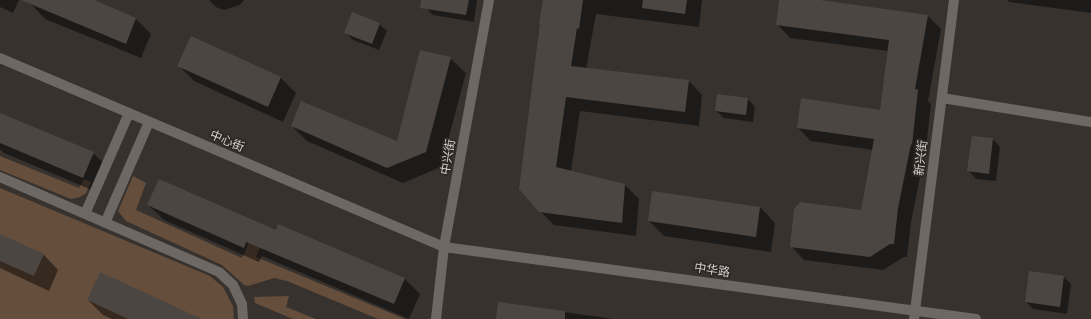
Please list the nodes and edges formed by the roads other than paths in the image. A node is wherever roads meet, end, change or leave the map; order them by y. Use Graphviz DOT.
graph roads {
  1 [pos="490,0"];
  2 [pos="954,0"];
  3 [pos="0,58"];
  4 [pos="942,98"];
  5 [pos="129,113"];
  6 [pos="149,122"];
  7 [pos="1091,122"];
  8 [pos="0,177"];
  9 [pos="85,214"];
  10 [pos="105,223"];
  11 [pos="444,248"];
  12 [pos="915,315"];
  13 [pos="244,319"];
  14 [pos="436,319"];
  15 [pos="976,319"];
  1 -- 11 [label="street, 中兴街"];
  2 -- 4 [label="street, 新兴街"];
  3 -- 5 [label="street, 中心街"];
  4 -- 7 [label="street"];
  4 -- 12 [label="street, 新兴街"];
  5 -- 6 [label="street, 中心街"];
  5 -- 9 [label="street"];
  6 -- 10 [label="street"];
  6 -- 11 [label="street, 中心街"];
  8 -- 9 [label="street"];
  9 -- 10 [label="street"];
  10 -- 13 [label="street"];
  11 -- 12 [label="street, 中华路"];
  11 -- 14 [label="street, 中兴街"];
  12 -- 15 [label="street, 中华路"];
}
